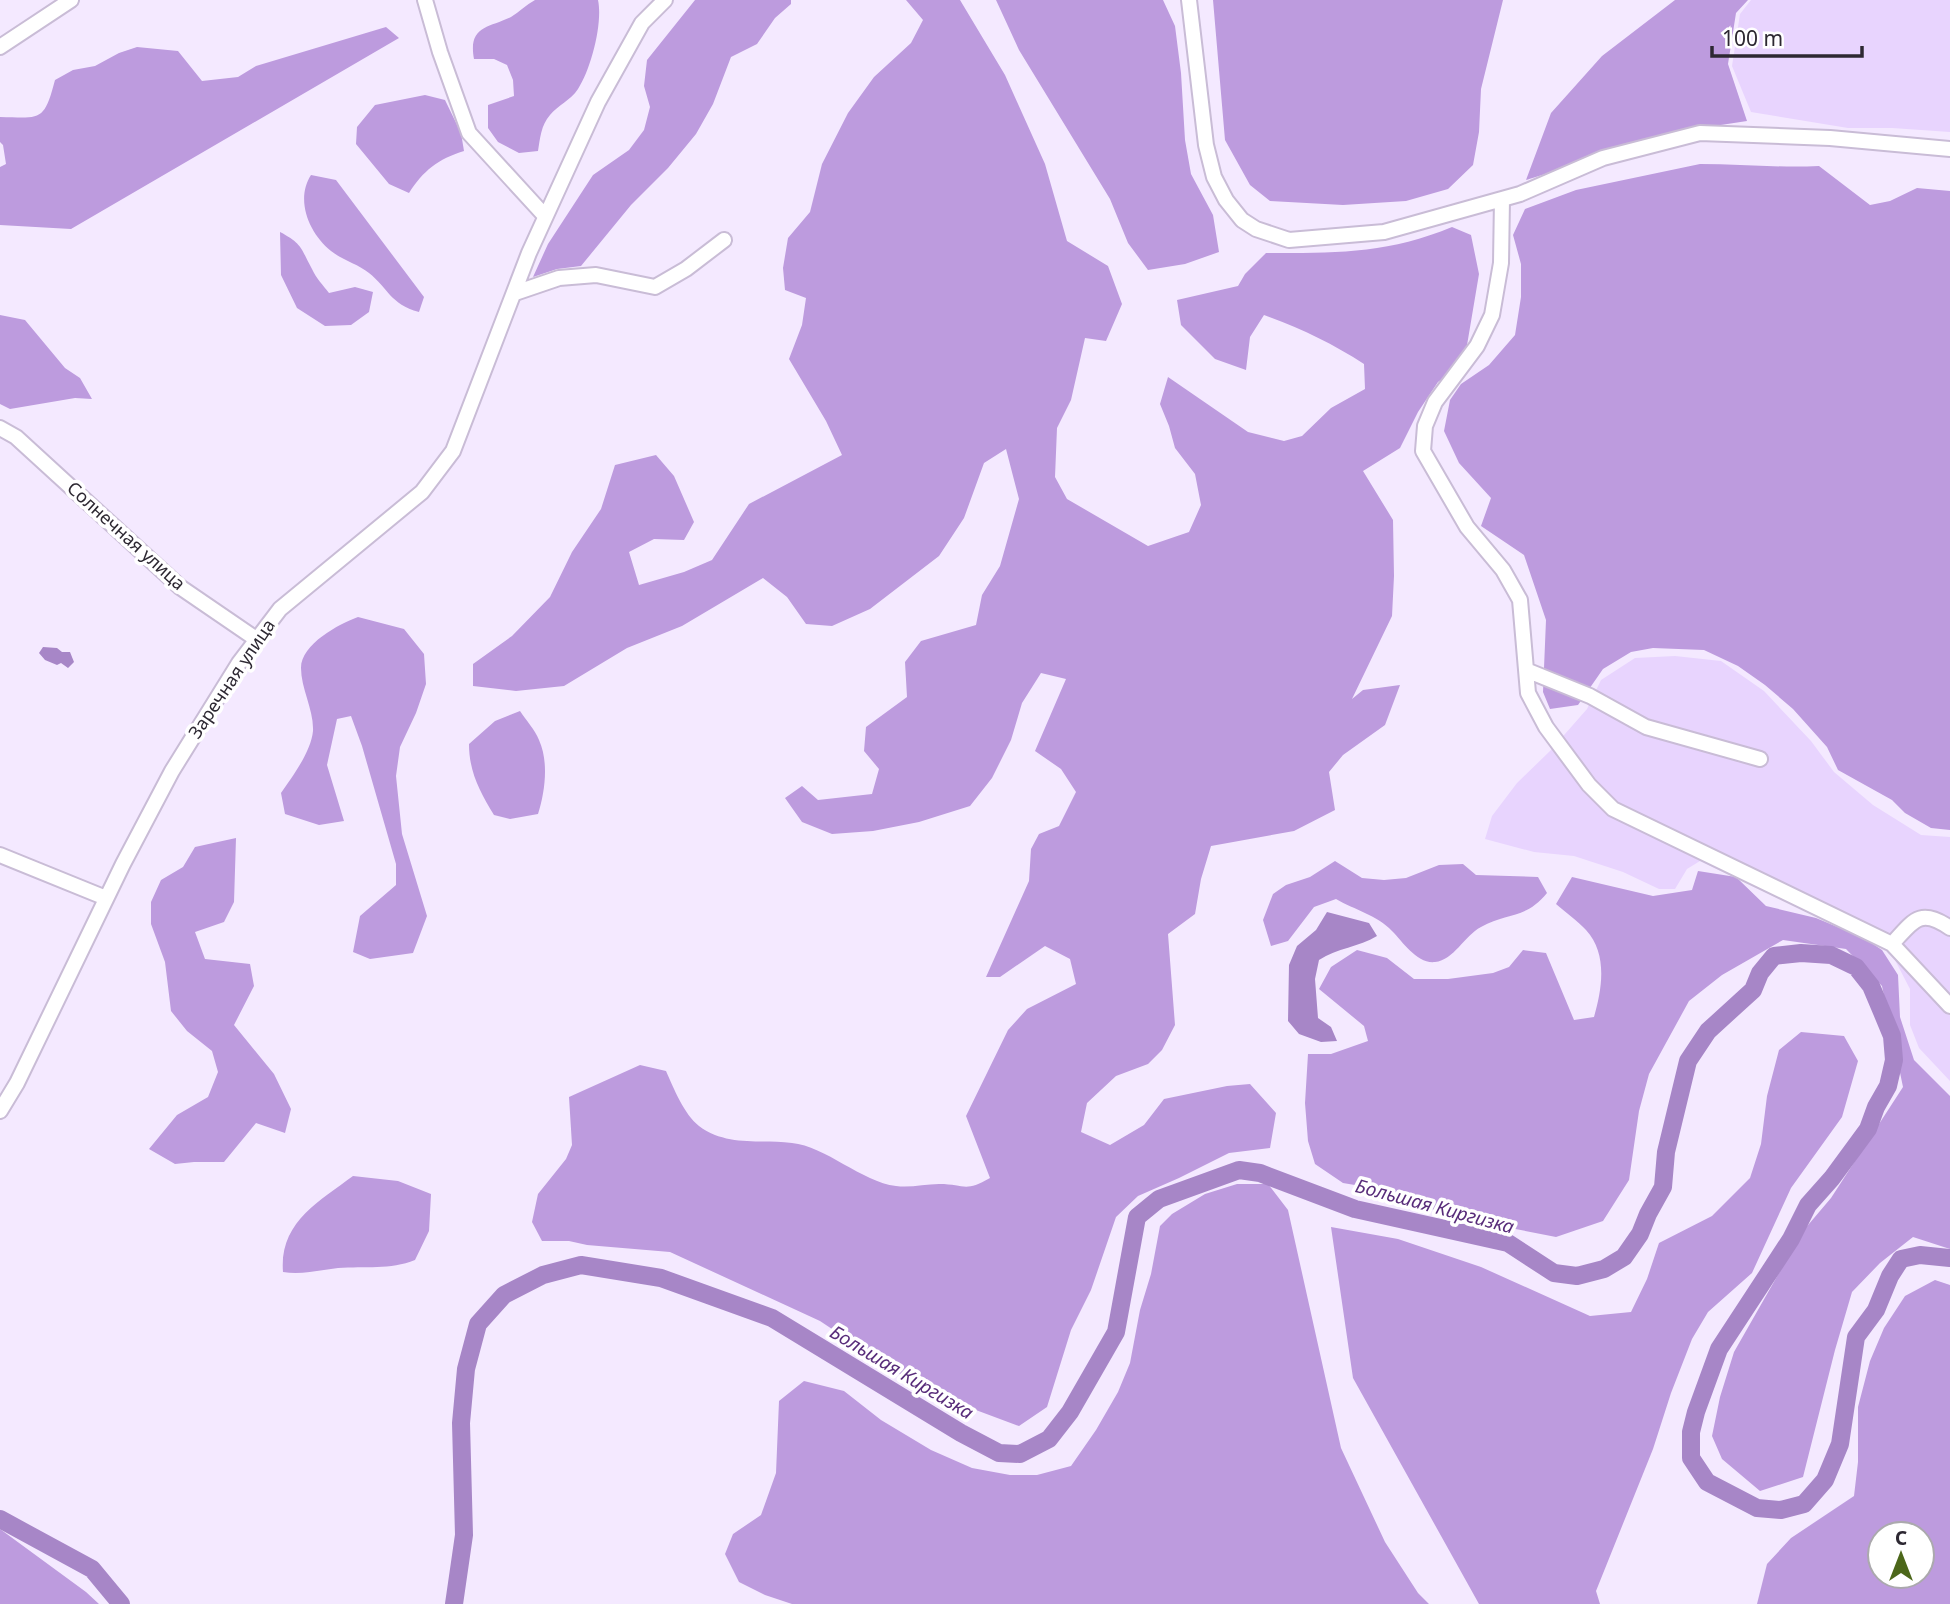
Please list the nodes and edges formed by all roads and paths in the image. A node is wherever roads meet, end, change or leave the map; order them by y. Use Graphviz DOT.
graph roads {
  1 [pos="71,0"];
  2 [pos="425,0"];
  3 [pos="665,0"];
  4 [pos="1189,0"];
  5 [pos="52,5"];
  6 [pos="0,47"];
  7 [pos="1950,149"];
  8 [pos="1502,199"];
  9 [pos="545,216"];
  10 [pos="724,240"];
  11 [pos="515,293"];
  12 [pos="0,428"];
  13 [pos="256,639"];
  14 [pos="1526,670"];
  15 [pos="1760,758"];
  16 [pos="0,855"];
  17 [pos="106,898"];
  18 [pos="1950,928"];
  19 [pos="1892,944"];
  20 [pos="1950,1006"];
  21 [pos="0,1111"];
  1 -- 5 [label="street"];
  2 -- 9 [label="street"];
  3 -- 9 [label="street, Заречная улица"];
  4 -- 8 [label="street"];
  5 -- 6 [label="street"];
  7 -- 8 [label="street"];
  8 -- 14 [label="street"];
  9 -- 11 [label="street, Заречная улица"];
  10 -- 11 [label="street"];
  11 -- 13 [label="street, Заречная улица"];
  12 -- 13 [label="street, Солнечная улица"];
  13 -- 17 [label="street, Заречная улица"];
  14 -- 15 [label="street"];
  14 -- 19 [label="street"];
  16 -- 17 [label="street"];
  17 -- 21 [label="street, Заречная улица"];
  18 -- 19 [label="street"];
  19 -- 20 [label="street"];
}
